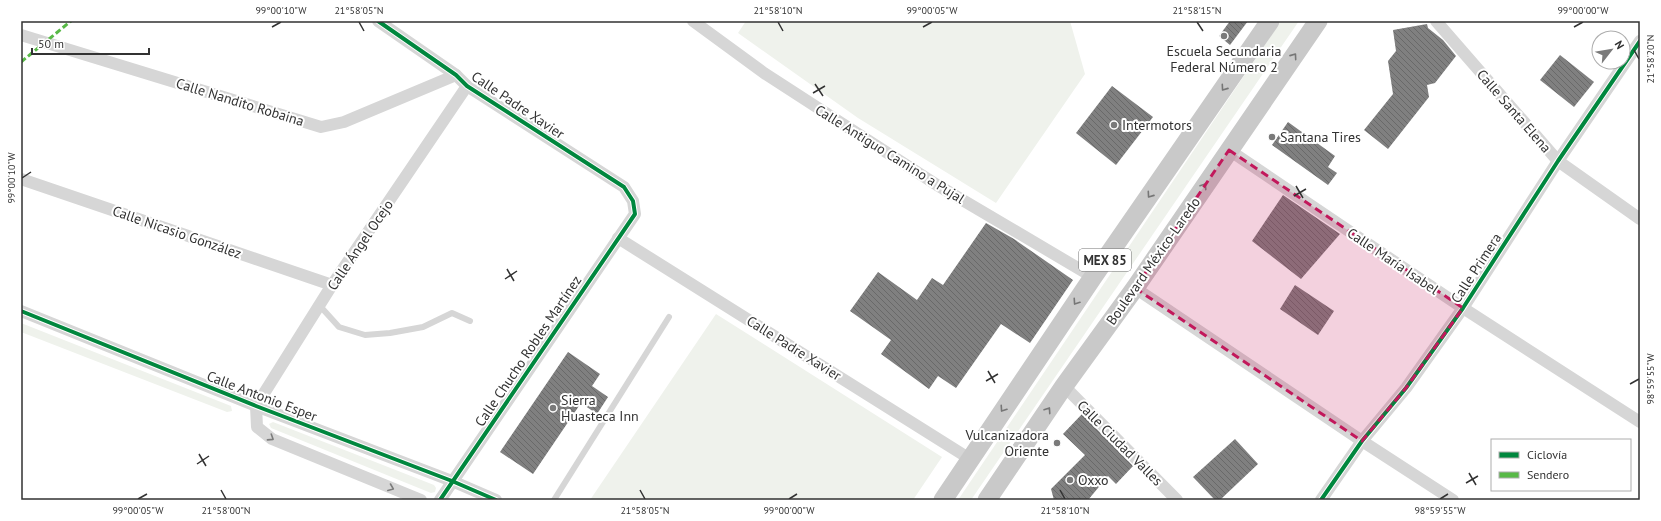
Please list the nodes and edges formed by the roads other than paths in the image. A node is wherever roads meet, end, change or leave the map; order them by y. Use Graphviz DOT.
graph roads {
  1 [pos="378,21"];
  2 [pos="693,21"];
  3 [pos="1270,21"];
  4 [pos="1318,21"];
  5 [pos="1436,21"];
  6 [pos="21,35"];
  7 [pos="1640,41"];
  8 [pos="456,75"];
  9 [pos="467,86"];
  10 [pos="1229,150"];
  11 [pos="1558,161"];
  12 [pos="21,179"];
  13 [pos="635,214"];
  14 [pos="1640,219"];
  15 [pos="618,238"];
  16 [pos="1093,276"];
  17 [pos="332,285"];
  18 [pos="1135,288"];
  19 [pos="320,306"];
  20 [pos="1463,308"];
  21 [pos="21,311"];
  22 [pos="669,317"];
  23 [pos="470,321"];
  24 [pos="1064,386"];
  25 [pos="256,406"];
  26 [pos="1640,422"];
  27 [pos="1362,441"];
  28 [pos="970,458"];
  29 [pos="452,481"];
  30 [pos="420,500"];
  31 [pos="440,500"];
  32 [pos="496,500"];
  33 [pos="554,500"];
  34 [pos="942,500"];
  35 [pos="987,500"];
  36 [pos="1176,500"];
  37 [pos="1321,500"];
  38 [pos="1453,500"];
  1 -- 8 [label="street, Calle Padre Xavier"];
  2 -- 16 [label="street, Calle Antiguo Camino a Pujal"];
  3 -- 16 [label="main road, MEX 85, one-way"];
  10 -- 4 [label="main road, Boulevard México-Laredo / MEX 85, one-way"];
  5 -- 11 [label="street, Calle Santa Elena"];
  6 -- 8 [label="street, Calle Nandito Robaina"];
  7 -- 11 [label="street, Calle Primera"];
  8 -- 9 [label="street, Calle Padre Xavier"];
  9 -- 13 [label="street, Calle Padre Xavier"];
  9 -- 17 [label="street, Calle Ángel Ocejo"];
  18 -- 10 [label="main road, Boulevard México-Laredo / MEX 85, one-way"];
  10 -- 20 [label="street, Calle María Isabel"];
  11 -- 14 [label="street, Calle Santa Elena"];
  11 -- 20 [label="street, Calle Primera"];
  12 -- 17 [label="street, Calle Nicasio González"];
  13 -- 15 [label="street, Calle Chucho Robles Martínez"];
  15 -- 28 [label="street, Calle Padre Xavier"];
  15 -- 29 [label="street, Calle Chucho Robles Martínez"];
  16 -- 28 [label="main road, MEX 85, one-way"];
  17 -- 19 [label="street, Calle Ángel Ocejo"];
  18 -- 24 [label="main road, Boulevard México-Laredo / MEX 85"];
  18 -- 27 [label="street"];
  19 -- 23 [label="lane"];
  19 -- 25 [label="street, Calle Ángel Ocejo"];
  20 -- 26 [label="street, Calle María Isabel"];
  20 -- 27 [label="street, Calle Primera"];
  21 -- 25 [label="street, Calle Antonio Esper"];
  22 -- 33 [label="lane"];
  35 -- 24 [label="main road, Boulevard México-Laredo / MEX 85, one-way"];
  24 -- 36 [label="street, Calle Ciudad Valles"];
  25 -- 29 [label="street, Calle Antonio Esper"];
  25 -- 30 [label="street, Calle Antonio Esper, one-way"];
  27 -- 37 [label="street, Calle Primera"];
  27 -- 38 [label="street"];
  28 -- 34 [label="main road, MEX 85"];
  29 -- 31 [label="street, Calle Chucho Robles Martínez"];
  29 -- 32 [label="street, Calle Antonio Esper"];
}
